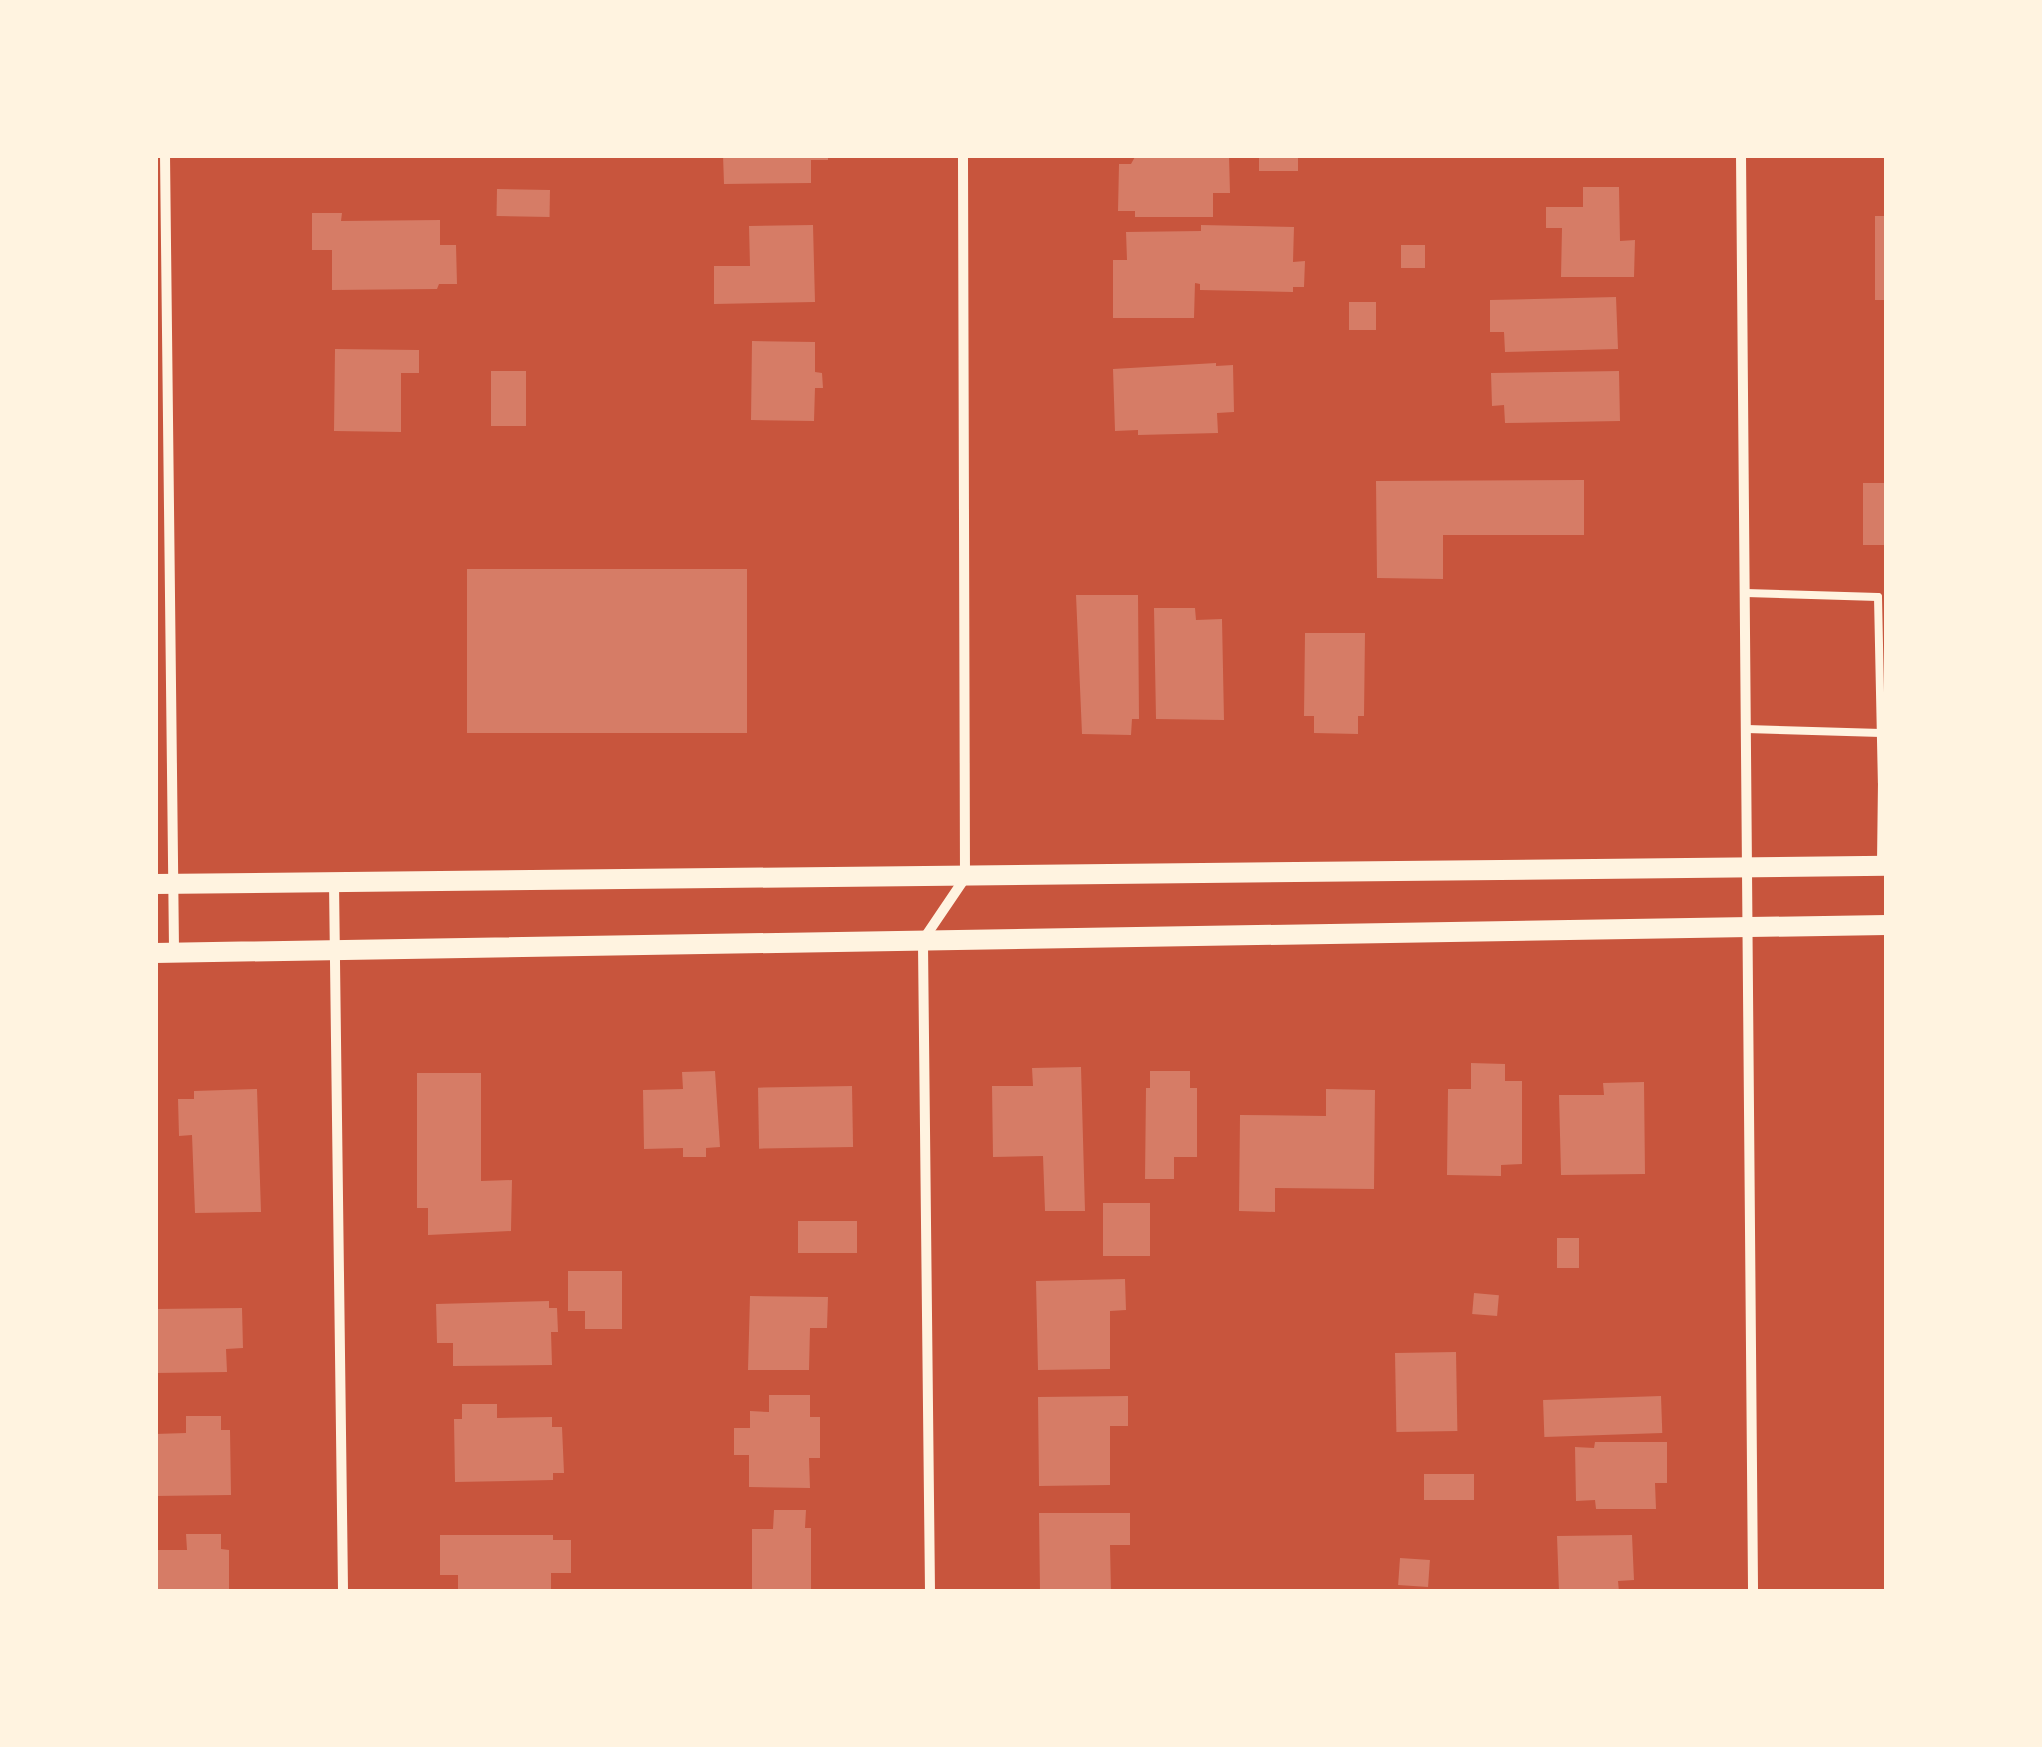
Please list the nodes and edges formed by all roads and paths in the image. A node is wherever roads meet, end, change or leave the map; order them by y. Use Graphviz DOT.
graph roads {
  1 [pos="165,155"];
  2 [pos="964,155"];
  3 [pos="1742,155"];
  4 [pos="1746,593"];
  5 [pos="1883,689"];
  6 [pos="1747,729"];
  7 [pos="1881,733"];
  8 [pos="1884,782"];
  9 [pos="1884,866"];
  10 [pos="1749,868"];
  11 [pos="965,878"];
  12 [pos="165,884"];
  13 [pos="334,884"];
  14 [pos="1887,925"];
  15 [pos="1750,926"];
  16 [pos="924,940"];
  17 [pos="335,951"];
  18 [pos="165,953"];
  19 [pos="343,1592"];
  20 [pos="930,1592"];
  21 [pos="1753,1592"];
  1 -- 12 [label="street"];
  2 -- 11 [label="street"];
  3 -- 4 [label="street"];
  4 -- 5 [label="lane"];
  4 -- 6 [label="street"];
  5 -- 7 [label="lane"];
  6 -- 7 [label="lane"];
  6 -- 10 [label="street"];
  7 -- 8 [label="lane"];
  8 -- 9 [label="lane"];
  9 -- 10 [label="main road"];
  10 -- 11 [label="main road"];
  10 -- 15 [label="street"];
  11 -- 13 [label="main road"];
  11 -- 16 [label="street"];
  12 -- 13 [label="main road"];
  12 -- 18 [label="street"];
  13 -- 17 [label="street"];
  14 -- 15 [label="main road"];
  15 -- 16 [label="main road"];
  15 -- 21 [label="street"];
  16 -- 17 [label="main road"];
  16 -- 20 [label="street"];
  17 -- 18 [label="main road"];
  17 -- 19 [label="street"];
}
